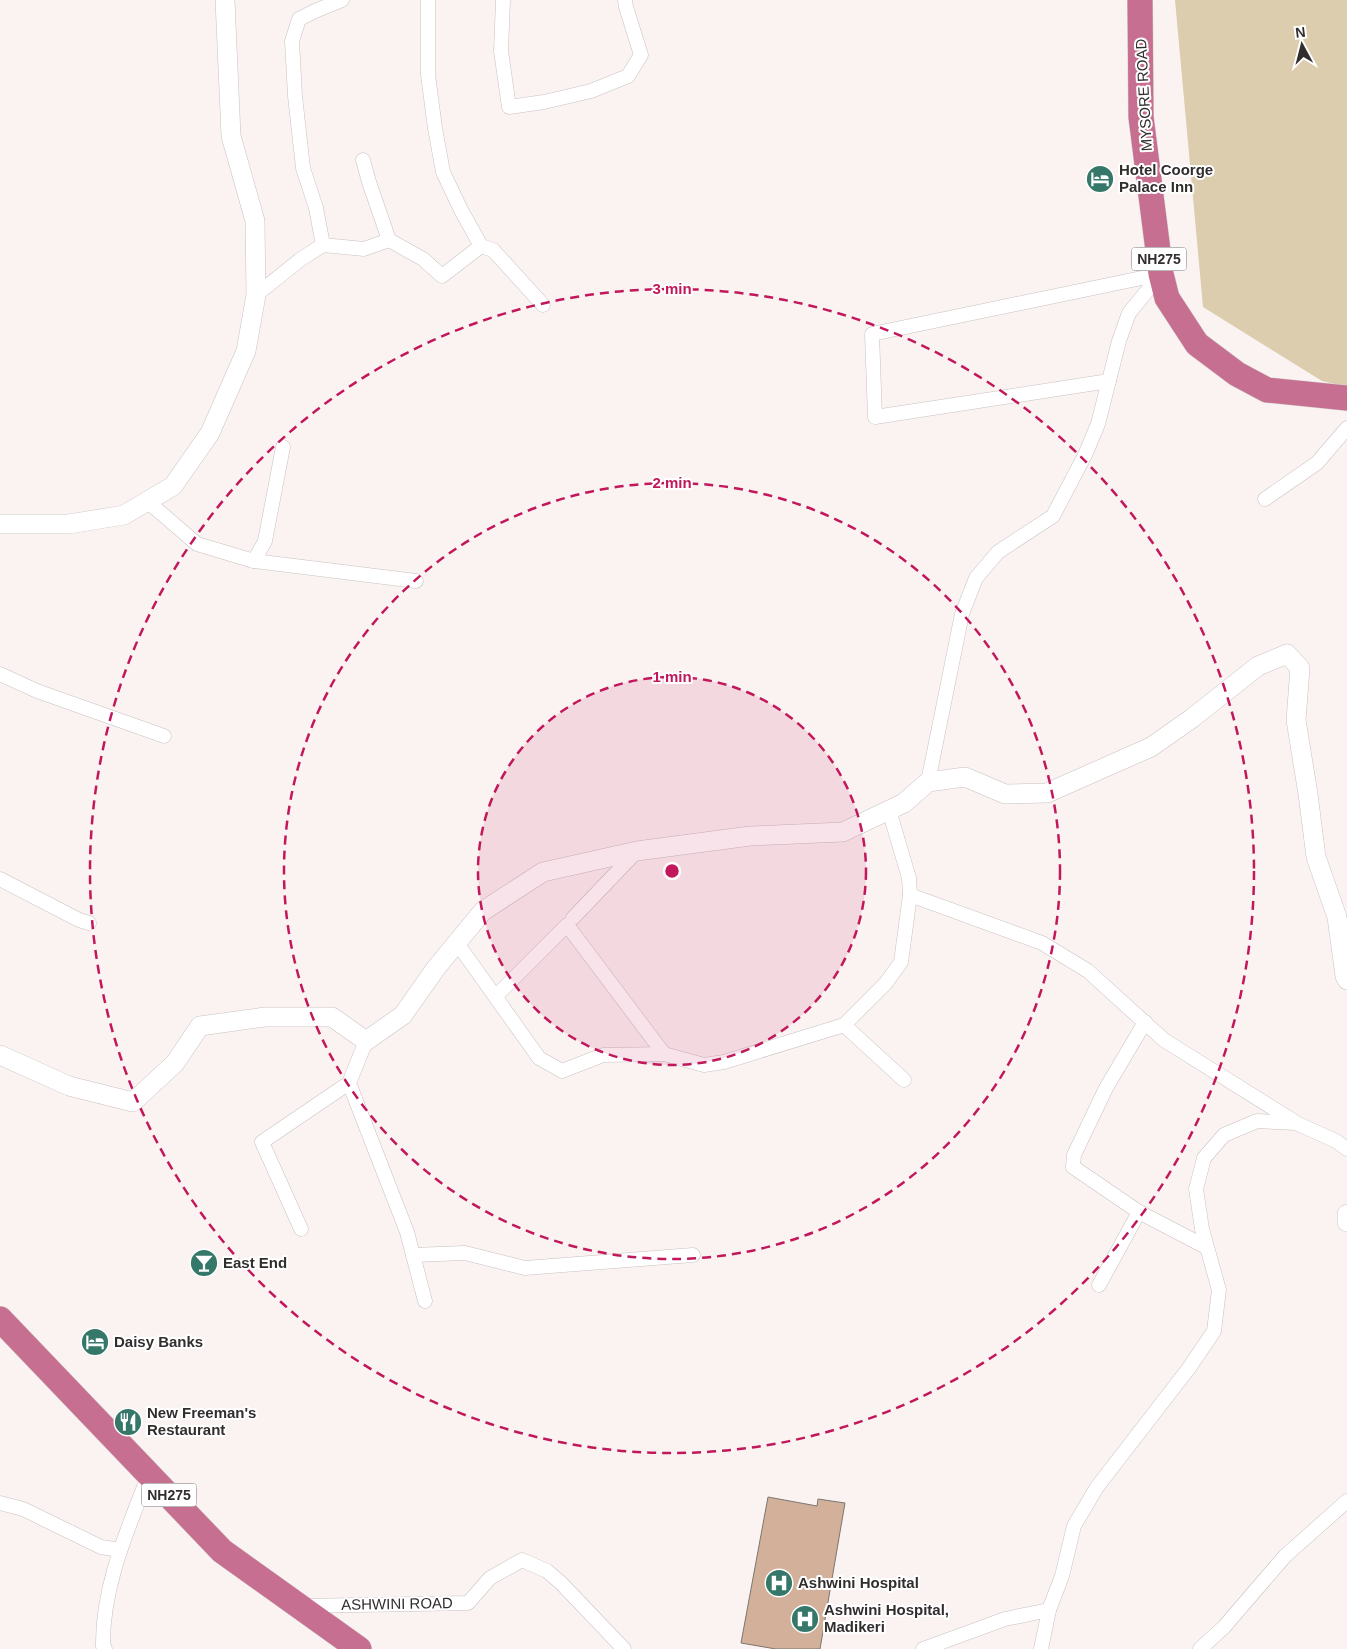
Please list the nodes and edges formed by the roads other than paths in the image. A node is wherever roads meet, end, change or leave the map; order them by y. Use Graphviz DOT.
graph roads {
  1 [pos="225,0"];
  2 [pos="342,0"];
  3 [pos="428,0"];
  4 [pos="503,0"];
  5 [pos="625,0"];
  6 [pos="1140,0"];
  7 [pos="314,5"];
  8 [pos="363,160"];
  9 [pos="389,240"];
  10 [pos="323,245"];
  11 [pos="481,246"];
  12 [pos="1161,274"];
  13 [pos="256,295"];
  14 [pos="544,305"];
  15 [pos="1109,381"];
  16 [pos="1347,398"];
  17 [pos="1347,428"];
  18 [pos="283,447"];
  19 [pos="1266,499"];
  20 [pos="148,501"];
  21 [pos="0,524"];
  22 [pos="254,561"];
  23 [pos="416,581"];
  24 [pos="0,674"];
  25 [pos="164,736"];
  26 [pos="928,782"];
  27 [pos="889,810"];
  28 [pos="636,851"];
  29 [pos="0,879"];
  30 [pos="910,895"];
  31 [pos="573,918"];
  32 [pos="89,922"];
  33 [pos="457,943"];
  34 [pos="1347,980"];
  35 [pos="496,996"];
  36 [pos="1145,1022"];
  37 [pos="844,1025"];
  38 [pos="366,1041"];
  39 [pos="0,1054"];
  40 [pos="664,1054"];
  41 [pos="904,1080"];
  42 [pos="349,1083"];
  43 [pos="1296,1123"];
  44 [pos="1347,1149"];
  45 [pos="1139,1212"];
  46 [pos="1347,1214"];
  47 [pos="1347,1222"];
  48 [pos="301,1229"];
  49 [pos="1206,1247"];
  50 [pos="693,1254"];
  51 [pos="413,1255"];
  52 [pos="1099,1286"];
  53 [pos="425,1301"];
  54 [pos="0,1319"];
  55 [pos="149,1474"];
  56 [pos="1347,1501"];
  57 [pos="0,1503"];
  58 [pos="120,1550"];
  59 [pos="300,1606"];
  60 [pos="1049,1610"];
  61 [pos="105,1649"];
  62 [pos="359,1649"];
  63 [pos="624,1649"];
  64 [pos="923,1649"];
  65 [pos="1041,1649"];
  66 [pos="1200,1649"];
  1 -- 13 [label="street"];
  2 -- 7 [label="street"];
  3 -- 11 [label="street"];
  4 -- 5 [label="street"];
  6 -- 12 [label="highway, MYSORE ROAD / NH275"];
  7 -- 10 [label="street"];
  8 -- 9 [label="street"];
  9 -- 10 [label="street"];
  9 -- 11 [label="street"];
  10 -- 13 [label="street"];
  11 -- 14 [label="street"];
  12 -- 15 [label="street"];
  12 -- 15 [label="street"];
  12 -- 16 [label="highway, MYSORE ROAD / NH275"];
  13 -- 20 [label="street"];
  15 -- 26 [label="street"];
  17 -- 19 [label="street"];
  18 -- 22 [label="street"];
  20 -- 21 [label="street"];
  20 -- 22 [label="street"];
  22 -- 23 [label="street"];
  24 -- 25 [label="street"];
  26 -- 27 [label="street"];
  26 -- 34 [label="street"];
  27 -- 28 [label="street"];
  27 -- 30 [label="street"];
  28 -- 31 [label="street"];
  28 -- 33 [label="street"];
  29 -- 32 [label="street"];
  30 -- 36 [label="street"];
  30 -- 37 [label="street"];
  33 -- 35 [label="street"];
  33 -- 38 [label="street"];
  35 -- 40 [label="street"];
  35 -- 40 [label="street"];
  36 -- 43 [label="street"];
  36 -- 45 [label="street"];
  37 -- 40 [label="street"];
  37 -- 41 [label="street"];
  38 -- 39 [label="street"];
  38 -- 42 [label="street"];
  42 -- 48 [label="street"];
  42 -- 51 [label="street"];
  43 -- 44 [label="street"];
  43 -- 49 [label="street"];
  45 -- 49 [label="street"];
  45 -- 52 [label="street"];
  46 -- 47 [label="street"];
  49 -- 60 [label="street"];
  50 -- 51 [label="street"];
  51 -- 53 [label="street"];
  54 -- 55 [label="highway, NH275"];
  55 -- 58 [label="street"];
  55 -- 59 [label="highway, NH275"];
  56 -- 66 [label="street"];
  57 -- 58 [label="street"];
  58 -- 61 [label="street"];
  59 -- 62 [label="highway, NH275"];
  59 -- 63 [label="street, ASHWINI ROAD"];
  60 -- 64 [label="street"];
  60 -- 65 [label="street"];
}
